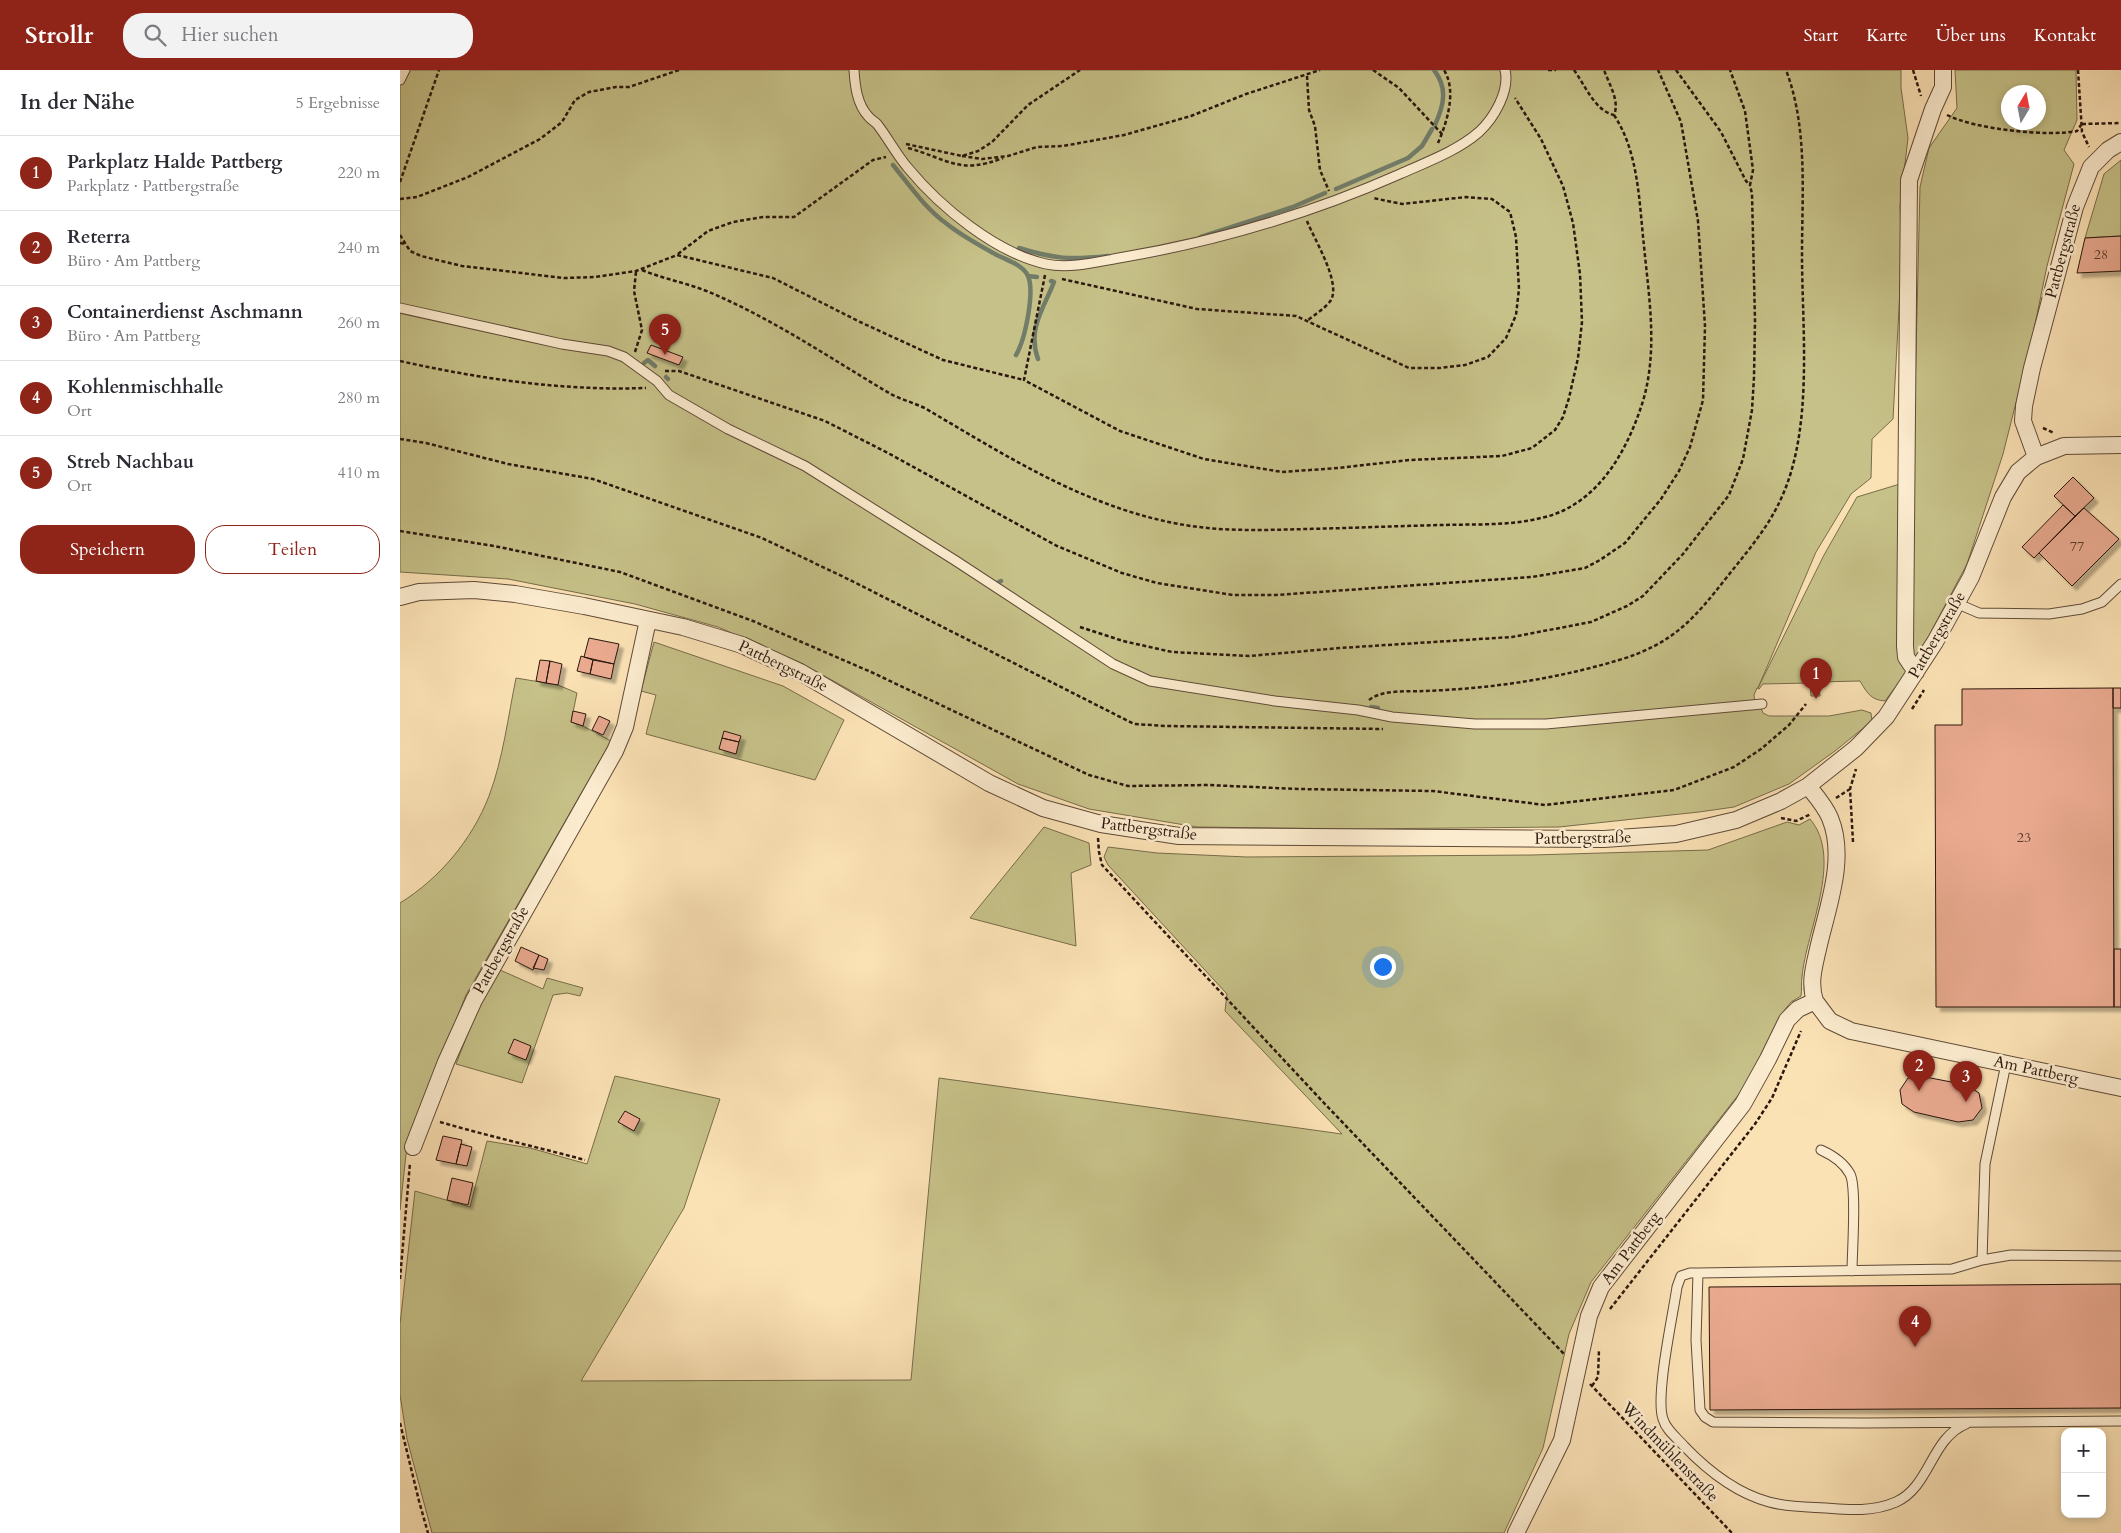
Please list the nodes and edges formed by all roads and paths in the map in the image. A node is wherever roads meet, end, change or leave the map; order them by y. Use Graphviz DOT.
graph roads {
  1 [pos="405,70"];
  2 [pos="439,70"];
  3 [pos="679,70"];
  4 [pos="854,70"];
  5 [pos="1080,70"];
  6 [pos="1320,70"];
  7 [pos="1373,70"];
  8 [pos="1444,70"];
  9 [pos="1504,70"];
  10 [pos="1548,70"];
  11 [pos="1556,70"];
  12 [pos="1574,70"];
  13 [pos="1604,70"];
  14 [pos="1658,70"];
  15 [pos="1676,70"];
  16 [pos="1730,70"];
  17 [pos="1786,70"];
  18 [pos="1913,70"];
  19 [pos="1943,70"];
  20 [pos="2078,70"];
  21 [pos="1307,76"];
  22 [pos="400,80"];
  23 [pos="1505,82"];
  24 [pos="1933,109"];
  25 [pos="1614,115"];
  26 [pos="2121,123"];
  27 [pos="2082,124"];
  28 [pos="884,135"];
  29 [pos="2121,142"];
  30 [pos="918,148"];
  31 [pos="894,150"];
  32 [pos="913,150"];
  33 [pos="962,156"];
  34 [pos="1008,156"];
  35 [pos="400,182"];
  36 [pos="1750,185"];
  37 [pos="1357,192"];
  38 [pos="400,199"];
  39 [pos="1333,200"];
  40 [pos="1303,211"];
  41 [pos="400,235"];
  42 [pos="400,243"];
  43 [pos="405,244"];
  44 [pos="677,255"];
  45 [pos="1047,264"];
  46 [pos="642,270"];
  47 [pos="636,271"];
  48 [pos="400,308"];
  49 [pos="1307,321"];
  50 [pos="400,361"];
  51 [pos="631,363"];
  52 [pos="643,371"];
  53 [pos="1024,380"];
  54 [pos="646,388"];
  55 [pos="400,439"];
  56 [pos="2121,446"];
  57 [pos="2036,457"];
  58 [pos="400,532"];
  59 [pos="2121,584"];
  60 [pos="400,597"];
  61 [pos="1956,603"];
  62 [pos="648,620"];
  63 [pos="1078,626"];
  64 [pos="1916,672"];
  65 [pos="1762,704"];
  66 [pos="1806,704"];
  67 [pos="1358,710"];
  68 [pos="1385,729"];
  69 [pos="1808,786"];
  70 [pos="1850,789"];
  71 [pos="1823,806"];
  72 [pos="1780,818"];
  73 [pos="1099,832"];
  74 [pos="1107,841"];
  75 [pos="1815,1001"];
  76 [pos="1802,1027"];
  77 [pos="2006,1064"];
  78 [pos="2121,1088"];
  79 [pos="424,1117"];
  80 [pos="413,1146"];
  81 [pos="1820,1150"];
  82 [pos="585,1160"];
  83 [pos="2121,1256"];
  84 [pos="1982,1260"];
  85 [pos="1852,1271"];
  86 [pos="1698,1273"];
  87 [pos="400,1279"];
  88 [pos="1605,1315"];
  89 [pos="1599,1343"];
  90 [pos="1577,1368"];
  91 [pos="2121,1421"];
  92 [pos="1970,1422"];
  93 [pos="400,1424"];
  94 [pos="428,1533"];
  95 [pos="1516,1533"];
  96 [pos="1732,1533"];
  1 -- 22 [label="lane"];
  2 -- 35 [label="path"];
  3 -- 38 [label="path"];
  4 -- 28 [label="lane"];
  5 -- 33 [label="path"];
  6 -- 21 [label="path"];
  7 -- 8 [label="path"];
  9 -- 23 [label="lane"];
  10 -- 11 [label="path"];
  12 -- 25 [label="path"];
  13 -- 25 [label="path"];
  14 -- 52 [label="path"];
  15 -- 36 [label="path"];
  16 -- 36 [label="path"];
  17 -- 67 [label="path"];
  18 -- 24 [label="path"];
  19 -- 24 [label="street"];
  20 -- 27 [label="path"];
  21 -- 34 [label="path"];
  21 -- 39 [label="path"];
  23 -- 37 [label="lane"];
  23 -- 53 [label="path"];
  24 -- 27 [label="path"];
  24 -- 64 [label="street"];
  25 -- 46 [label="path"];
  26 -- 27 [label="path"];
  28 -- 30 [label="path"];
  28 -- 31 [label="lane"];
  29 -- 57 [label="street, Pattbergstraße"];
  30 -- 32 [label="path"];
  30 -- 33 [label="path"];
  31 -- 32 [label="path"];
  31 -- 44 [label="path"];
  31 -- 45 [label="lane"];
  32 -- 34 [label="path"];
  33 -- 34 [label="path"];
  36 -- 63 [label="path"];
  37 -- 39 [label="lane"];
  37 -- 49 [label="path"];
  39 -- 40 [label="lane"];
  40 -- 45 [label="lane"];
  40 -- 49 [label="path"];
  41 -- 43 [label="path"];
  42 -- 43 [label="path"];
  43 -- 47 [label="path"];
  44 -- 46 [label="path"];
  44 -- 53 [label="path"];
  45 -- 49 [label="path"];
  45 -- 53 [label="path"];
  46 -- 47 [label="path"];
  47 -- 51 [label="path"];
  48 -- 51 [label="lane"];
  50 -- 54 [label="path"];
  51 -- 52 [label="lane"];
  52 -- 67 [label="lane"];
  55 -- 68 [label="path"];
  56 -- 57 [label="street"];
  57 -- 61 [label="street, Pattbergstraße"];
  58 -- 66 [label="path"];
  59 -- 61 [label="lane"];
  60 -- 62 [label="street, Pattbergstraße"];
  61 -- 64 [label="street, Pattbergstraße"];
  62 -- 73 [label="street, Pattbergstraße"];
  62 -- 79 [label="street, Pattbergstraße"];
  64 -- 69 [label="street, Pattbergstraße"];
  65 -- 67 [label="lane"];
  69 -- 71 [label="street"];
  69 -- 73 [label="street, Pattbergstraße"];
  70 -- 71 [label="path"];
  71 -- 72 [label="path"];
  71 -- 75 [label="street"];
  73 -- 74 [label="path"];
  73 -- 90 [label="path"];
  75 -- 77 [label="street, Am Pattberg"];
  75 -- 90 [label="street, Am Pattberg"];
  76 -- 88 [label="path"];
  77 -- 78 [label="street, Am Pattberg"];
  77 -- 84 [label="lane"];
  79 -- 80 [label="street, Pattbergstraße"];
  79 -- 82 [label="path"];
  80 -- 87 [label="path"];
  81 -- 85 [label="lane"];
  83 -- 84 [label="lane"];
  84 -- 85 [label="lane"];
  85 -- 86 [label="lane"];
  86 -- 92 [label="lane"];
  86 -- 92 [label="lane"];
  89 -- 96 [label="path, Windmühlenstraße"];
  90 -- 95 [label="street, Am Pattberg"];
  91 -- 92 [label="lane"];
  93 -- 94 [label="path"];
}
